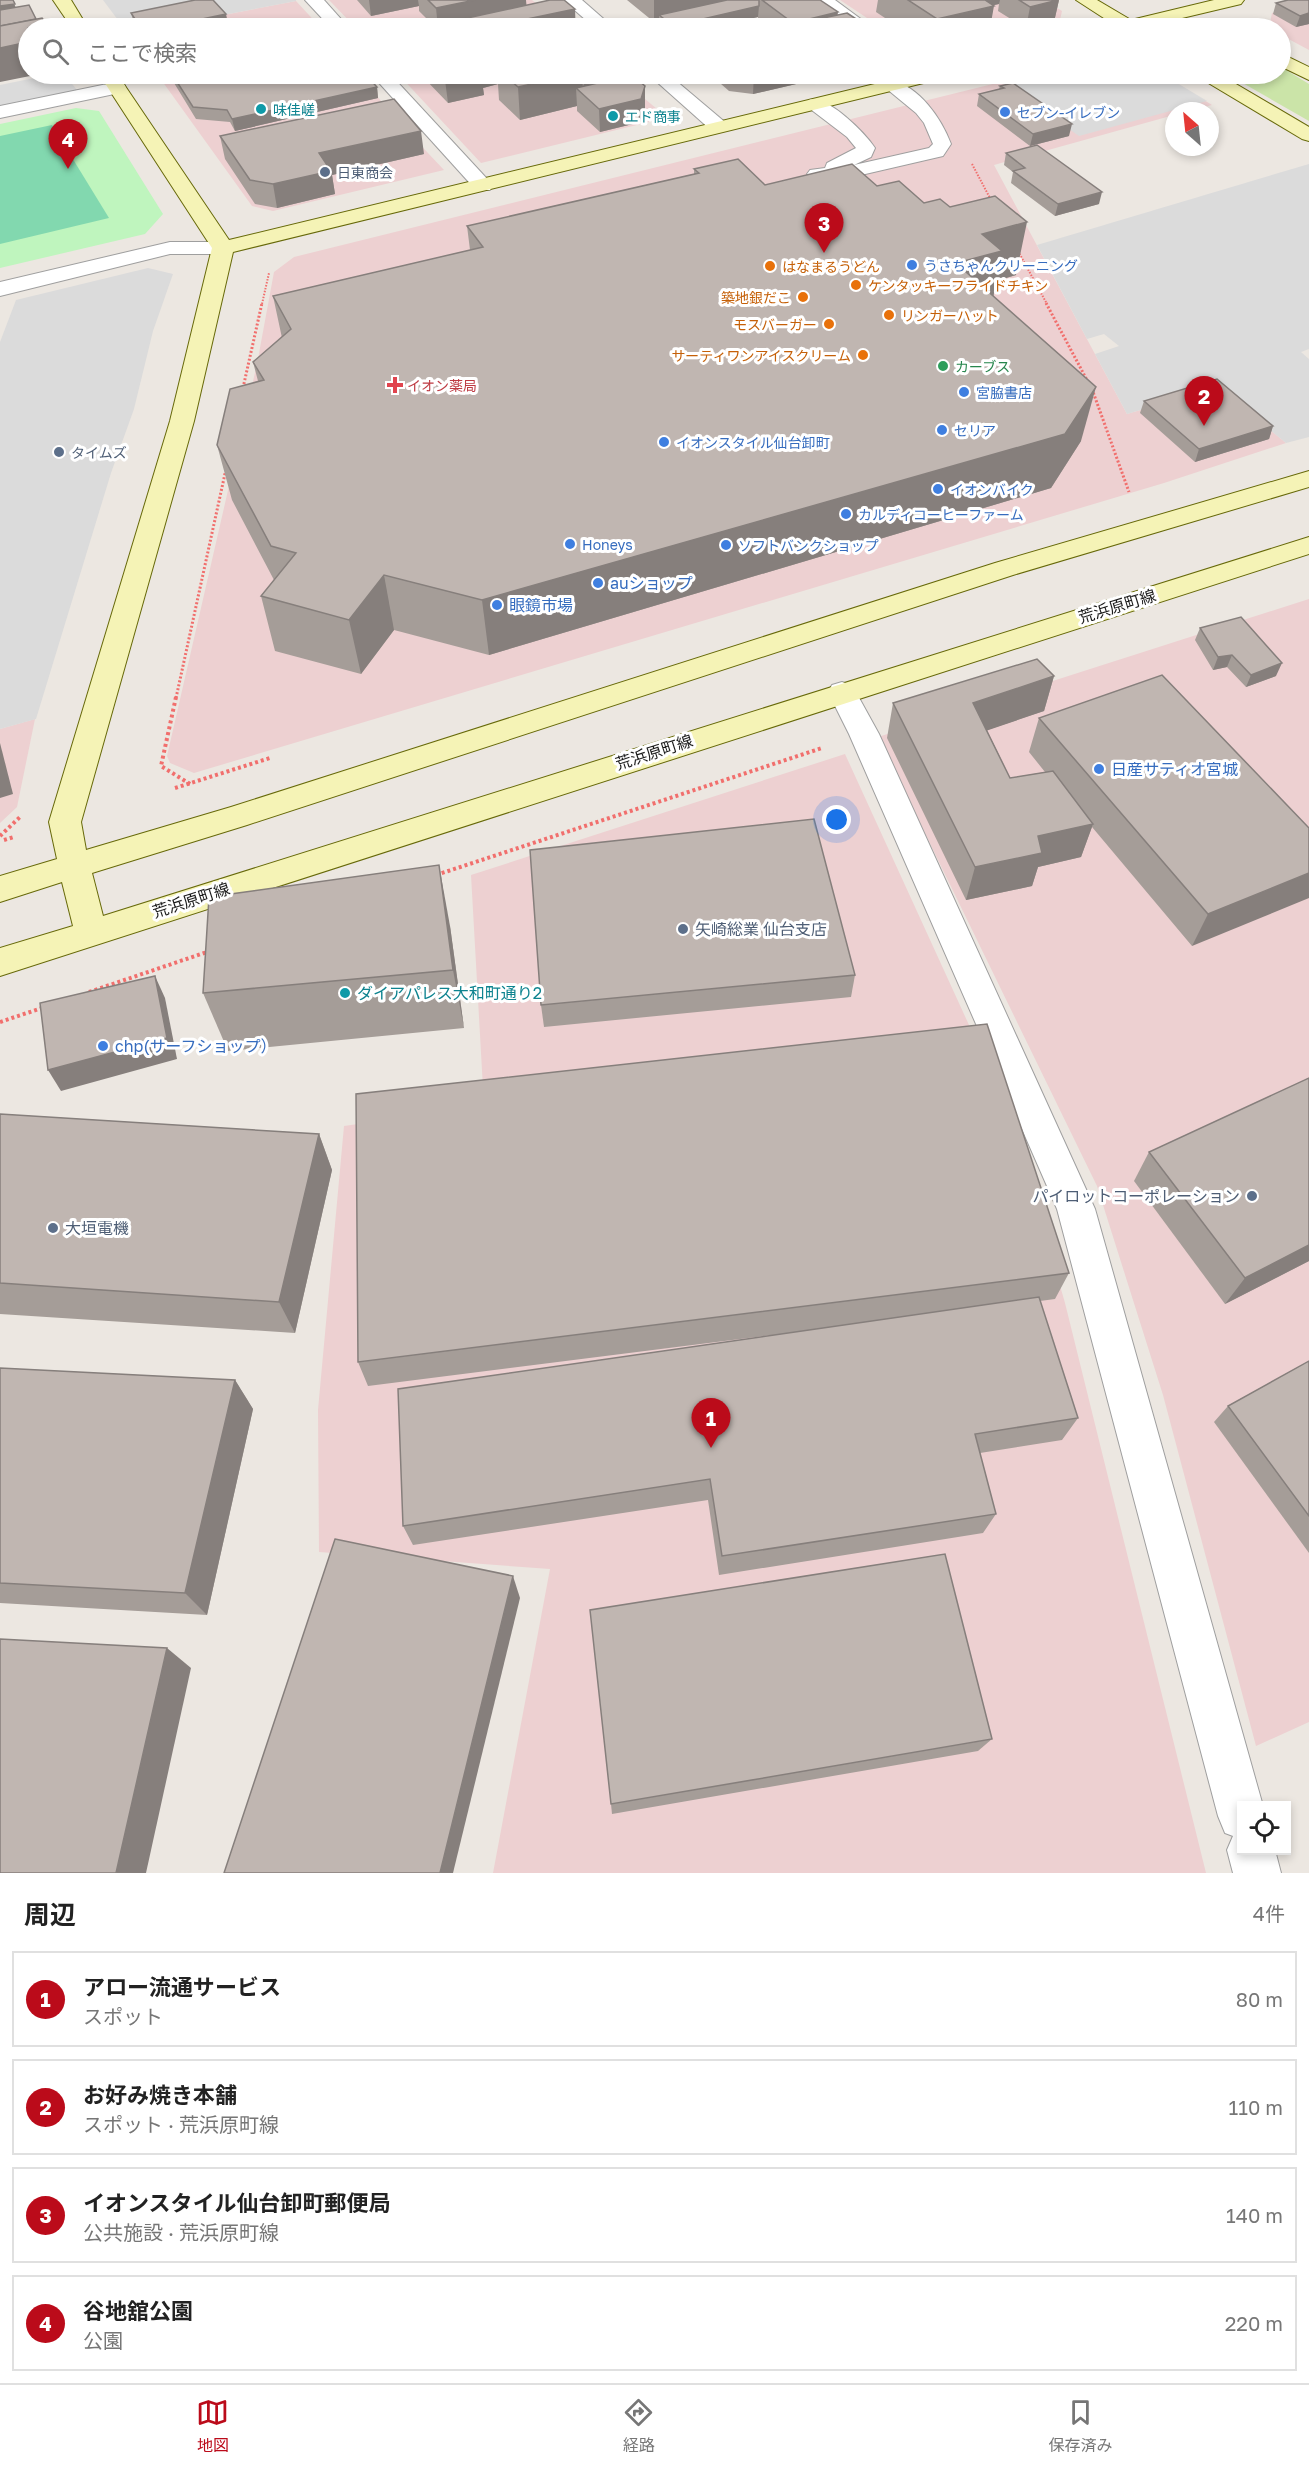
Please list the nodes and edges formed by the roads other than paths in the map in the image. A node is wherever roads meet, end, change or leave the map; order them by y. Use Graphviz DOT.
graph roads {
  1 [pos="62,0"];
  2 [pos="314,0"];
  3 [pos="572,0"];
  4 [pos="824,0"];
  5 [pos="1085,0"];
  6 [pos="1179,0"];
  7 [pos="1235,0"];
  8 [pos="1196,10"];
  9 [pos="74,18"];
  10 [pos="331,18"];
  11 [pos="593,18"];
  12 [pos="850,18"];
  13 [pos="1112,18"];
  14 [pos="1165,18"];
  15 [pos="1210,18"];
  16 [pos="1291,64"];
  17 [pos="1309,74"];
  18 [pos="102,84"];
  19 [pos="115,84"];
  20 [pos="389,84"];
  21 [pos="669,84"];
  22 [pos="895,84"];
  23 [pos="1224,84"];
  24 [pos="891,85"];
  25 [pos="815,104"];
  26 [pos="0,112"];
  27 [pos="719,127"];
  28 [pos="1309,135"];
  29 [pos="822,172"];
  30 [pos="800,178"];
  31 [pos="483,186"];
  32 [pos="223,248"];
  33 [pos="0,289"];
  34 [pos="1309,479"];
  35 [pos="1309,545"];
  36 [pos="842,692"];
  37 [pos="74,867"];
  38 [pos="0,889"];
  39 [pos="91,932"];
  40 [pos="0,962"];
  41 [pos="1238,1801"];
  42 [pos="1252,1855"];
  43 [pos="1257,1873"];
  1 -- 9 [label="street"];
  2 -- 10 [label="street"];
  3 -- 11 [label="street"];
  4 -- 12 [label="street"];
  5 -- 13 [label="street"];
  6 -- 8 [label="street"];
  7 -- 8 [label="street"];
  8 -- 14 [label="street"];
  8 -- 15 [label="street"];
  16 -- 17 [label="street"];
  18 -- 26 [label="street"];
  19 -- 32 [label="street"];
  20 -- 31 [label="street"];
  21 -- 27 [label="street"];
  22 -- 24 [label="street"];
  23 -- 28 [label="street"];
  24 -- 25 [label="street"];
  24 -- 29 [label="lane"];
  25 -- 27 [label="street"];
  25 -- 29 [label="lane"];
  27 -- 31 [label="street"];
  29 -- 30 [label="lane"];
  31 -- 32 [label="street"];
  32 -- 33 [label="street"];
  32 -- 37 [label="street"];
  34 -- 37 [label="street"];
  35 -- 36 [label="street, 荒浜原町線"];
  36 -- 39 [label="street, 荒浜原町線"];
  36 -- 41 [label="street"];
  37 -- 38 [label="street"];
  37 -- 39 [label="street"];
  39 -- 40 [label="street, 荒浜原町線"];
  42 -- 43 [label="street"];
}
